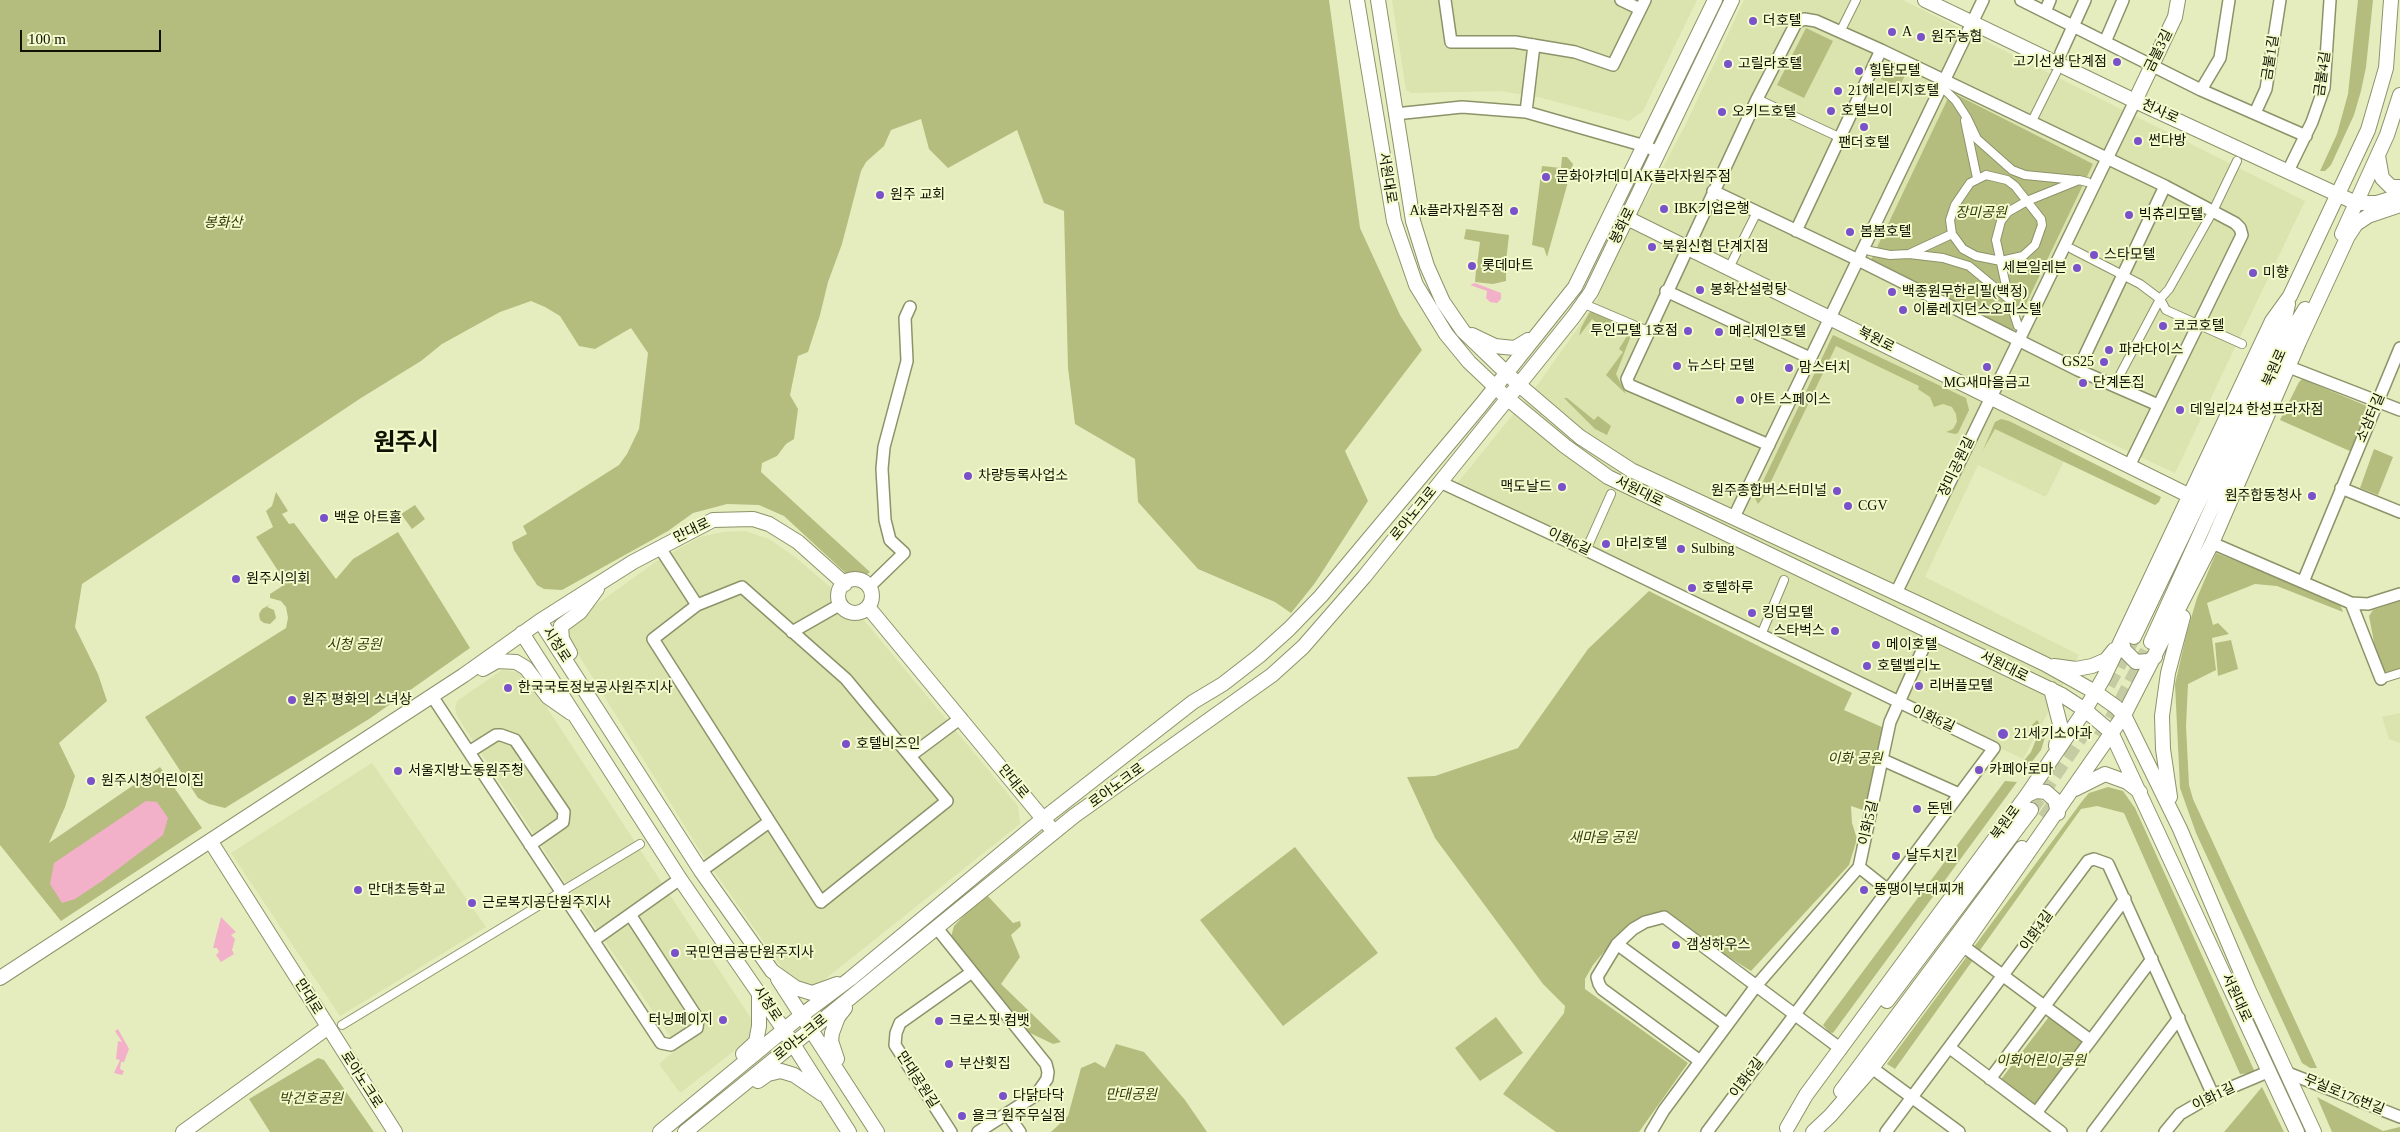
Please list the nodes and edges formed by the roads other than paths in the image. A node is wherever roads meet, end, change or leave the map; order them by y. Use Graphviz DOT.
graph roads {
  1 [pos="1357,0"];
  2 [pos="1378,0"];
  3 [pos="1445,0"];
  4 [pos="1620,0"];
  5 [pos="1715,0"];
  6 [pos="1732,0"];
  7 [pos="1856,0"];
  8 [pos="1925,0"];
  9 [pos="1982,0"];
  10 [pos="2021,0"];
  11 [pos="2050,0"];
  12 [pos="2085,0"];
  13 [pos="2123,0"];
  14 [pos="2178,0"];
  15 [pos="2230,0"];
  16 [pos="2280,0"];
  17 [pos="2330,0"];
  18 [pos="2391,0"];
  19 [pos="1642,4"];
  20 [pos="2045,12"];
  21 [pos="1970,23"];
  22 [pos="2074,26"];
  23 [pos="1840,32"];
  24 [pos="2105,42"];
  25 [pos="1534,45"];
  26 [pos="1881,50"];
  27 [pos="2061,53"];
  28 [pos="2152,65"];
  29 [pos="2056,73"];
  30 [pos="1943,80"];
  31 [pos="2201,90"];
  32 [pos="1947,92"];
  33 [pos="2400,95"];
  34 [pos="1756,99"];
  35 [pos="2135,101"];
  36 [pos="1962,110"];
  37 [pos="1526,112"];
  38 [pos="2254,113"];
  39 [pos="1395,114"];
  40 [pos="2031,123"];
  41 [pos="2306,136"];
  42 [pos="1841,138"];
  43 [pos="1645,146"];
  44 [pos="1658,152"];
  45 [pos="2378,155"];
  46 [pos="2106,159"];
  47 [pos="2237,161"];
  48 [pos="2288,171"];
  49 [pos="1977,178"];
  50 [pos="2165,186"];
  51 [pos="2400,187"];
  52 [pos="1713,191"];
  53 [pos="2339,194"];
  54 [pos="2400,196"];
  55 [pos="2028,201"];
  56 [pos="2356,203"];
  57 [pos="2400,206"];
  58 [pos="2213,211"];
  59 [pos="1757,212"];
  60 [pos="1627,218"];
  61 [pos="1796,231"];
  62 [pos="1952,234"];
  63 [pos="1686,248"];
  64 [pos="2072,249"];
  65 [pos="1870,251"];
  66 [pos="1909,254"];
  67 [pos="1857,260"];
  68 [pos="2001,261"];
  69 [pos="1732,262"];
  70 [pos="2122,274"];
  71 [pos="1666,291"];
  72 [pos="2290,296"];
  73 [pos="2160,299"];
  74 [pos="2010,300"];
  75 [pos="1589,306"];
  76 [pos="910,307"];
  77 [pos="1830,317"];
  78 [pos="2300,320"];
  79 [pos="2198,325"];
  80 [pos="1543,326"];
  81 [pos="2018,326"];
  82 [pos="1463,331"];
  83 [pos="1648,331"];
  84 [pos="2018,340"];
  85 [pos="2299,342"];
  86 [pos="2242,344"];
  87 [pos="2400,348"];
  88 [pos="1810,358"];
  89 [pos="2289,367"];
  90 [pos="2078,370"];
  91 [pos="1506,373"];
  92 [pos="1518,384"];
  93 [pos="2114,386"];
  94 [pos="1494,387"];
  95 [pos="1507,398"];
  96 [pos="1990,398"];
  97 [pos="2378,402"];
  98 [pos="2158,405"];
  99 [pos="2400,410"];
  100 [pos="1769,445"];
  101 [pos="2129,466"];
  102 [pos="1440,482"];
  103 [pos="2341,488"];
  104 [pos="1611,494"];
  105 [pos="2190,496"];
  106 [pos="2400,512"];
  107 [pos="1734,517"];
  108 [pos="2212,543"];
  109 [pos="660,548"];
  110 [pos="1586,550"];
  111 [pos="1348,566"];
  112 [pos="1364,577"];
  113 [pos="1784,580"];
  114 [pos="2193,580"];
  115 [pos="601,582"];
  116 [pos="2303,582"];
  117 [pos="845,584"];
  118 [pos="869,587"];
  119 [pos="1896,593"];
  120 [pos="2400,594"];
  121 [pos="2351,603"];
  122 [pos="841,604"];
  123 [pos="697,605"];
  124 [pos="868,607"];
  125 [pos="1888,610"];
  126 [pos="540,621"];
  127 [pos="1931,631"];
  128 [pos="792,632"];
  129 [pos="522,633"];
  130 [pos="1761,635"];
  131 [pos="2128,640"];
  132 [pos="2151,642"];
  133 [pos="2155,657"];
  134 [pos="2045,664"];
  135 [pos="2400,673"];
  136 [pos="464,675"];
  137 [pos="2381,679"];
  138 [pos="2051,689"];
  139 [pos="2095,692"];
  140 [pos="432,696"];
  141 [pos="591,700"];
  142 [pos="1897,702"];
  143 [pos="2085,710"];
  144 [pos="2124,715"];
  145 [pos="576,716"];
  146 [pos="961,718"];
  147 [pos="2111,732"];
  148 [pos="469,752"];
  149 [pos="910,756"];
  150 [pos="1883,760"];
  151 [pos="2048,762"];
  152 [pos="2072,790"];
  153 [pos="2141,792"];
  154 [pos="1959,794"];
  155 [pos="2027,794"];
  156 [pos="2031,810"];
  157 [pos="2058,813"];
  158 [pos="2044,818"];
  159 [pos="1043,819"];
  160 [pos="769,822"];
  161 [pos="2180,829"];
  162 [pos="1054,833"];
  163 [pos="211,842"];
  164 [pos="530,844"];
  165 [pos="640,844"];
  166 [pos="1859,867"];
  167 [pos="701,871"];
  168 [pos="680,879"];
  169 [pos="1888,890"];
  170 [pos="562,893"];
  171 [pos="2125,899"];
  172 [pos="631,916"];
  173 [pos="936,927"];
  174 [pos="594,940"];
  175 [pos="1617,944"];
  176 [pos="1964,946"];
  177 [pos="2152,959"];
  178 [pos="772,970"];
  179 [pos="972,972"];
  180 [pos="2004,976"];
  181 [pos="0,978"];
  182 [pos="850,979"];
  183 [pos="1756,986"];
  184 [pos="858,992"];
  185 [pos="759,993"];
  186 [pos="2045,1007"];
  187 [pos="1794,1014"];
  188 [pos="802,1015"];
  189 [pos="2179,1018"];
  190 [pos="1726,1024"];
  191 [pos="342,1025"];
  192 [pos="327,1028"];
  193 [pos="784,1030"];
  194 [pos="812,1030"];
  195 [pos="2090,1040"];
  196 [pos="794,1045"];
  197 [pos="1950,1048"];
  198 [pos="1841,1049"];
  199 [pos="1700,1061"];
  200 [pos="1872,1068"];
  201 [pos="2270,1071"];
  202 [pos="2288,1073"];
  203 [pos="842,1074"];
  204 [pos="729,1075"];
  205 [pos="1990,1079"];
  206 [pos="740,1087"];
  207 [pos="2213,1096"];
  208 [pos="826,1097"];
  209 [pos="1912,1097"];
  210 [pos="1007,1114"];
  211 [pos="2036,1114"];
  212 [pos="2400,1117"];
  213 [pos="1786,1130"];
  214 [pos="1954,1130"];
  215 [pos="183,1132"];
  216 [pos="395,1132"];
  217 [pos="660,1132"];
  218 [pos="685,1132"];
  219 [pos="849,1132"];
  220 [pos="877,1132"];
  221 [pos="951,1132"];
  222 [pos="978,1132"];
  223 [pos="1020,1132"];
  224 [pos="1651,1132"];
  225 [pos="1707,1132"];
  226 [pos="1812,1132"];
  227 [pos="1886,1132"];
  228 [pos="2060,1132"];
  229 [pos="2093,1132"];
  230 [pos="2165,1132"];
  231 [pos="2298,1132"];
  232 [pos="2314,1132"];
  1 -- 94 [label="street, 서원대로"];
  2 -- 39 [label="street, 서원대로"];
  3 -- 25 [label="street"];
  4 -- 19 [label="street"];
  5 -- 43 [label="street, 봉화로"];
  6 -- 44 [label="street, 봉화로"];
  7 -- 23 [label="street"];
  8 -- 21 [label="street, 천사로"];
  9 -- 21 [label="street"];
  10 -- 20 [label="street"];
  11 -- 20 [label="street"];
  12 -- 22 [label="street"];
  13 -- 24 [label="street"];
  14 -- 28 [label="street, 금불3길"];
  15 -- 31 [label="street"];
  16 -- 38 [label="street, 금불1길"];
  17 -- 41 [label="street, 금불4길"];
  18 -- 53 [label="street, 북원로"];
  19 -- 25 [label="street"];
  20 -- 22 [label="street"];
  21 -- 30 [label="street"];
  21 -- 35 [label="street, 천사로"];
  22 -- 24 [label="street"];
  22 -- 27 [label="street"];
  23 -- 26 [label="street"];
  23 -- 34 [label="street"];
  24 -- 28 [label="street"];
  25 -- 37 [label="street"];
  26 -- 30 [label="street"];
  26 -- 42 [label="street"];
  28 -- 31 [label="street"];
  28 -- 35 [label="street, 금불3길"];
  29 -- 40 [label="street"];
  30 -- 40 [label="street"];
  30 -- 67 [label="street"];
  31 -- 38 [label="street"];
  32 -- 36 [label="street"];
  33 -- 45 [label="street, 북원로"];
  34 -- 42 [label="street"];
  34 -- 52 [label="street"];
  35 -- 46 [label="street, 장미공원길"];
  35 -- 48 [label="street, 천사로"];
  36 -- 49 [label="street"];
  36 -- 55 [label="street"];
  37 -- 39 [label="street"];
  37 -- 43 [label="street"];
  38 -- 41 [label="street"];
  39 -- 82 [label="street, 서원대로"];
  40 -- 46 [label="street"];
  41 -- 48 [label="street, 금불4길"];
  42 -- 61 [label="street"];
  43 -- 44 [label="street"];
  43 -- 80 [label="street, 봉화로"];
  44 -- 60 [label="street, 봉화로"];
  45 -- 51 [label="street"];
  45 -- 56 [label="street, 북원로"];
  46 -- 50 [label="street"];
  46 -- 84 [label="street, 장미공원길"];
  47 -- 58 [label="street"];
  48 -- 53 [label="street, 천사로"];
  49 -- 55 [label="street"];
  49 -- 62 [label="street"];
  50 -- 58 [label="street"];
  50 -- 70 [label="street"];
  52 -- 59 [label="street"];
  52 -- 63 [label="street"];
  53 -- 56 [label="street, 천사로"];
  53 -- 72 [label="street, 북원로"];
  54 -- 56 [label="street, 천사로"];
  55 -- 68 [label="street"];
  55 -- 68 [label="street"];
  56 -- 78 [label="street, 북원로"];
  57 -- 85 [label="street, 북원로"];
  58 -- 73 [label="street"];
  58 -- 79 [label="street"];
  59 -- 61 [label="street"];
  59 -- 69 [label="street"];
  60 -- 63 [label="street"];
  60 -- 92 [label="street, 봉화로"];
  61 -- 67 [label="street"];
  62 -- 66 [label="street"];
  62 -- 68 [label="street"];
  63 -- 71 [label="street"];
  63 -- 77 [label="street"];
  64 -- 70 [label="street"];
  65 -- 66 [label="street"];
  66 -- 74 [label="street"];
  67 -- 77 [label="street"];
  67 -- 84 [label="street"];
  68 -- 74 [label="street"];
  70 -- 73 [label="street"];
  70 -- 90 [label="street"];
  71 -- 83 [label="street"];
  71 -- 88 [label="street"];
  72 -- 105 [label="street, 북원로"];
  72 -- 131 [label="street, 북원로"];
  73 -- 79 [label="street"];
  73 -- 93 [label="street"];
  74 -- 81 [label="street"];
  75 -- 83 [label="street"];
  76 -- 118 [label="street"];
  77 -- 88 [label="street"];
  77 -- 96 [label="street, 북원로"];
  78 -- 85 [label="street"];
  78 -- 132 [label="street, 북원로"];
  79 -- 86 [label="street"];
  79 -- 98 [label="street"];
  80 -- 82 [label="street"];
  80 -- 91 [label="street, 봉화로"];
  82 -- 91 [label="street, 서원대로"];
  83 -- 100 [label="street"];
  84 -- 90 [label="street"];
  84 -- 96 [label="street, 장미공원길"];
  85 -- 89 [label="street, 북원로"];
  87 -- 97 [label="street, 소삼터길"];
  88 -- 100 [label="street"];
  89 -- 97 [label="street"];
  89 -- 108 [label="street, 북원로"];
  90 -- 93 [label="street"];
  91 -- 92 [label="street, 서원대로"];
  91 -- 94 [label="street, 로아노크로"];
  92 -- 95 [label="street, 봉화로"];
  92 -- 107 [label="street, 서원대로"];
  93 -- 98 [label="street"];
  94 -- 95 [label="street, 서원대로"];
  94 -- 111 [label="street, 로아노크로"];
  95 -- 102 [label="street, 로아노크로"];
  95 -- 125 [label="street, 서원대로"];
  96 -- 101 [label="street, 북원로"];
  96 -- 119 [label="street, 장미공원길"];
  97 -- 99 [label="street"];
  97 -- 103 [label="street, 소삼터길"];
  98 -- 101 [label="street"];
  100 -- 107 [label="street"];
  101 -- 105 [label="street, 북원로"];
  102 -- 110 [label="street, 이화6길"];
  102 -- 112 [label="street, 로아노크로"];
  103 -- 106 [label="street"];
  103 -- 116 [label="street, 소삼터길"];
  104 -- 110 [label="street"];
  105 -- 131 [label="street, 북원로"];
  107 -- 119 [label="street, 서원대로"];
  108 -- 114 [label="street, 북원로"];
  108 -- 116 [label="street"];
  109 -- 115 [label="street, 만대로"];
  109 -- 117 [label="street, 만대로"];
  109 -- 123 [label="street"];
  110 -- 130 [label="street, 이화6길"];
  111 -- 112 [label="street"];
  111 -- 159 [label="street, 로아노크로"];
  112 -- 162 [label="street, 로아노크로"];
  113 -- 130 [label="street"];
  114 -- 133 [label="street, 북원로"];
  114 -- 161 [label="street"];
  115 -- 126 [label="street, 만대로"];
  115 -- 141 [label="street"];
  116 -- 121 [label="street"];
  117 -- 118 [label="street"];
  117 -- 122 [label="street"];
  118 -- 124 [label="street"];
  119 -- 125 [label="street"];
  119 -- 134 [label="street, 서원대로"];
  120 -- 121 [label="street"];
  121 -- 137 [label="street"];
  122 -- 124 [label="street"];
  122 -- 128 [label="street"];
  123 -- 128 [label="street"];
  123 -- 160 [label="street"];
  124 -- 146 [label="street, 만대로"];
  125 -- 127 [label="street, 서원대로"];
  126 -- 129 [label="street, 만대로"];
  126 -- 141 [label="street, 시청로"];
  127 -- 138 [label="street, 서원대로"];
  127 -- 142 [label="street, 이화5길"];
  128 -- 149 [label="street"];
  129 -- 136 [label="street"];
  129 -- 145 [label="street, 시청로"];
  130 -- 142 [label="street, 이화6길"];
  131 -- 133 [label="street"];
  131 -- 134 [label="street"];
  131 -- 139 [label="street, 북원로"];
  133 -- 144 [label="street, 북원로"];
  134 -- 139 [label="street, 서원대로"];
  135 -- 137 [label="street"];
  136 -- 140 [label="street"];
  136 -- 145 [label="street"];
  138 -- 143 [label="street, 서원대로"];
  138 -- 151 [label="street"];
  139 -- 143 [label="street, 북원로"];
  139 -- 144 [label="street, 서원대로"];
  140 -- 148 [label="street"];
  140 -- 163 [label="street"];
  141 -- 167 [label="street, 시청로"];
  142 -- 150 [label="street, 이화5길"];
  142 -- 154 [label="street, 이화6길"];
  143 -- 147 [label="street, 서원대로"];
  143 -- 151 [label="street, 북원로"];
  144 -- 147 [label="street, 북원로"];
  144 -- 161 [label="street, 서원대로"];
  145 -- 168 [label="street, 시청로"];
  146 -- 149 [label="street"];
  146 -- 159 [label="street, 만대로"];
  147 -- 152 [label="street, 북원로"];
  147 -- 153 [label="street, 서원대로"];
  148 -- 164 [label="street"];
  148 -- 164 [label="street"];
  149 -- 160 [label="street"];
  150 -- 154 [label="street"];
  150 -- 166 [label="street, 이화5길"];
  151 -- 155 [label="street, 북원로"];
  152 -- 153 [label="street"];
  152 -- 157 [label="street, 북원로"];
  153 -- 201 [label="street, 서원대로"];
  154 -- 169 [label="street, 이화6길"];
  155 -- 157 [label="street"];
  155 -- 198 [label="street, 북원로"];
  156 -- 213 [label="street, 북원로"];
  157 -- 176 [label="street, 북원로"];
  158 -- 226 [label="street, 북원로"];
  159 -- 162 [label="street, 만대로"];
  159 -- 182 [label="street, 로아노크로"];
  160 -- 167 [label="street"];
  161 -- 202 [label="street, 서원대로"];
  162 -- 173 [label="street, 로아노크로"];
  163 -- 181 [label="street"];
  163 -- 192 [label="street, 만대로"];
  164 -- 170 [label="street"];
  165 -- 170 [label="street"];
  166 -- 169 [label="street"];
  166 -- 183 [label="street, 이화5길"];
  167 -- 178 [label="street, 시청로"];
  168 -- 172 [label="street"];
  168 -- 185 [label="street, 시청로"];
  169 -- 187 [label="street, 이화6길"];
  170 -- 174 [label="street"];
  170 -- 191 [label="street"];
  171 -- 177 [label="street, 이화4길"];
  171 -- 180 [label="street, 이화4길"];
  171 -- 186 [label="street"];
  172 -- 174 [label="street"];
  172 -- 174 [label="street"];
  173 -- 179 [label="street"];
  173 -- 184 [label="street, 로아노크로"];
  175 -- 183 [label="street"];
  175 -- 190 [label="street"];
  175 -- 199 [label="street"];
  176 -- 180 [label="street"];
  176 -- 200 [label="street, 북원로"];
  177 -- 189 [label="street, 이화4길"];
  177 -- 195 [label="street"];
  178 -- 182 [label="street"];
  178 -- 188 [label="street, 시청로"];
  179 -- 210 [label="street"];
  179 -- 221 [label="street, 만대공원길"];
  180 -- 186 [label="street"];
  180 -- 197 [label="street, 이화4길"];
  182 -- 188 [label="street, 로아노크로"];
  183 -- 187 [label="street"];
  183 -- 190 [label="street, 이화5길"];
  184 -- 194 [label="street, 로아노크로"];
  184 -- 203 [label="street"];
  185 -- 193 [label="street, 시청로"];
  185 -- 204 [label="street"];
  186 -- 195 [label="street"];
  186 -- 205 [label="street"];
  187 -- 198 [label="street"];
  187 -- 225 [label="street, 이화6길"];
  188 -- 193 [label="street, 로아노크로"];
  188 -- 194 [label="street, 시청로"];
  189 -- 207 [label="street, 이화4길"];
  189 -- 229 [label="street"];
  190 -- 199 [label="street, 이화5길"];
  192 -- 215 [label="street, 만대로"];
  192 -- 216 [label="street, 로아노크로"];
  193 -- 196 [label="street, 시청로"];
  193 -- 204 [label="street, 로아노크로"];
  194 -- 196 [label="street, 로아노크로"];
  194 -- 203 [label="street, 시청로"];
  195 -- 211 [label="street"];
  196 -- 206 [label="street, 로아노크로"];
  196 -- 208 [label="street, 시청로"];
  197 -- 205 [label="street"];
  197 -- 209 [label="street, 이화4길"];
  198 -- 213 [label="street, 북원로"];
  199 -- 224 [label="street, 이화5길"];
  200 -- 209 [label="street"];
  200 -- 226 [label="street, 북원로"];
  201 -- 207 [label="street, 이화1길"];
  201 -- 231 [label="street, 서원대로"];
  202 -- 212 [label="street, 무실로176번길"];
  202 -- 232 [label="street, 서원대로"];
  203 -- 220 [label="street, 시청로"];
  204 -- 217 [label="street, 로아노크로"];
  205 -- 211 [label="street"];
  206 -- 208 [label="street"];
  206 -- 218 [label="street, 로아노크로"];
  207 -- 230 [label="street, 이화1길"];
  208 -- 219 [label="street, 시청로"];
  209 -- 214 [label="street"];
  209 -- 227 [label="street, 이화4길"];
  210 -- 222 [label="street"];
  210 -- 223 [label="street"];
  211 -- 228 [label="street"];
}
